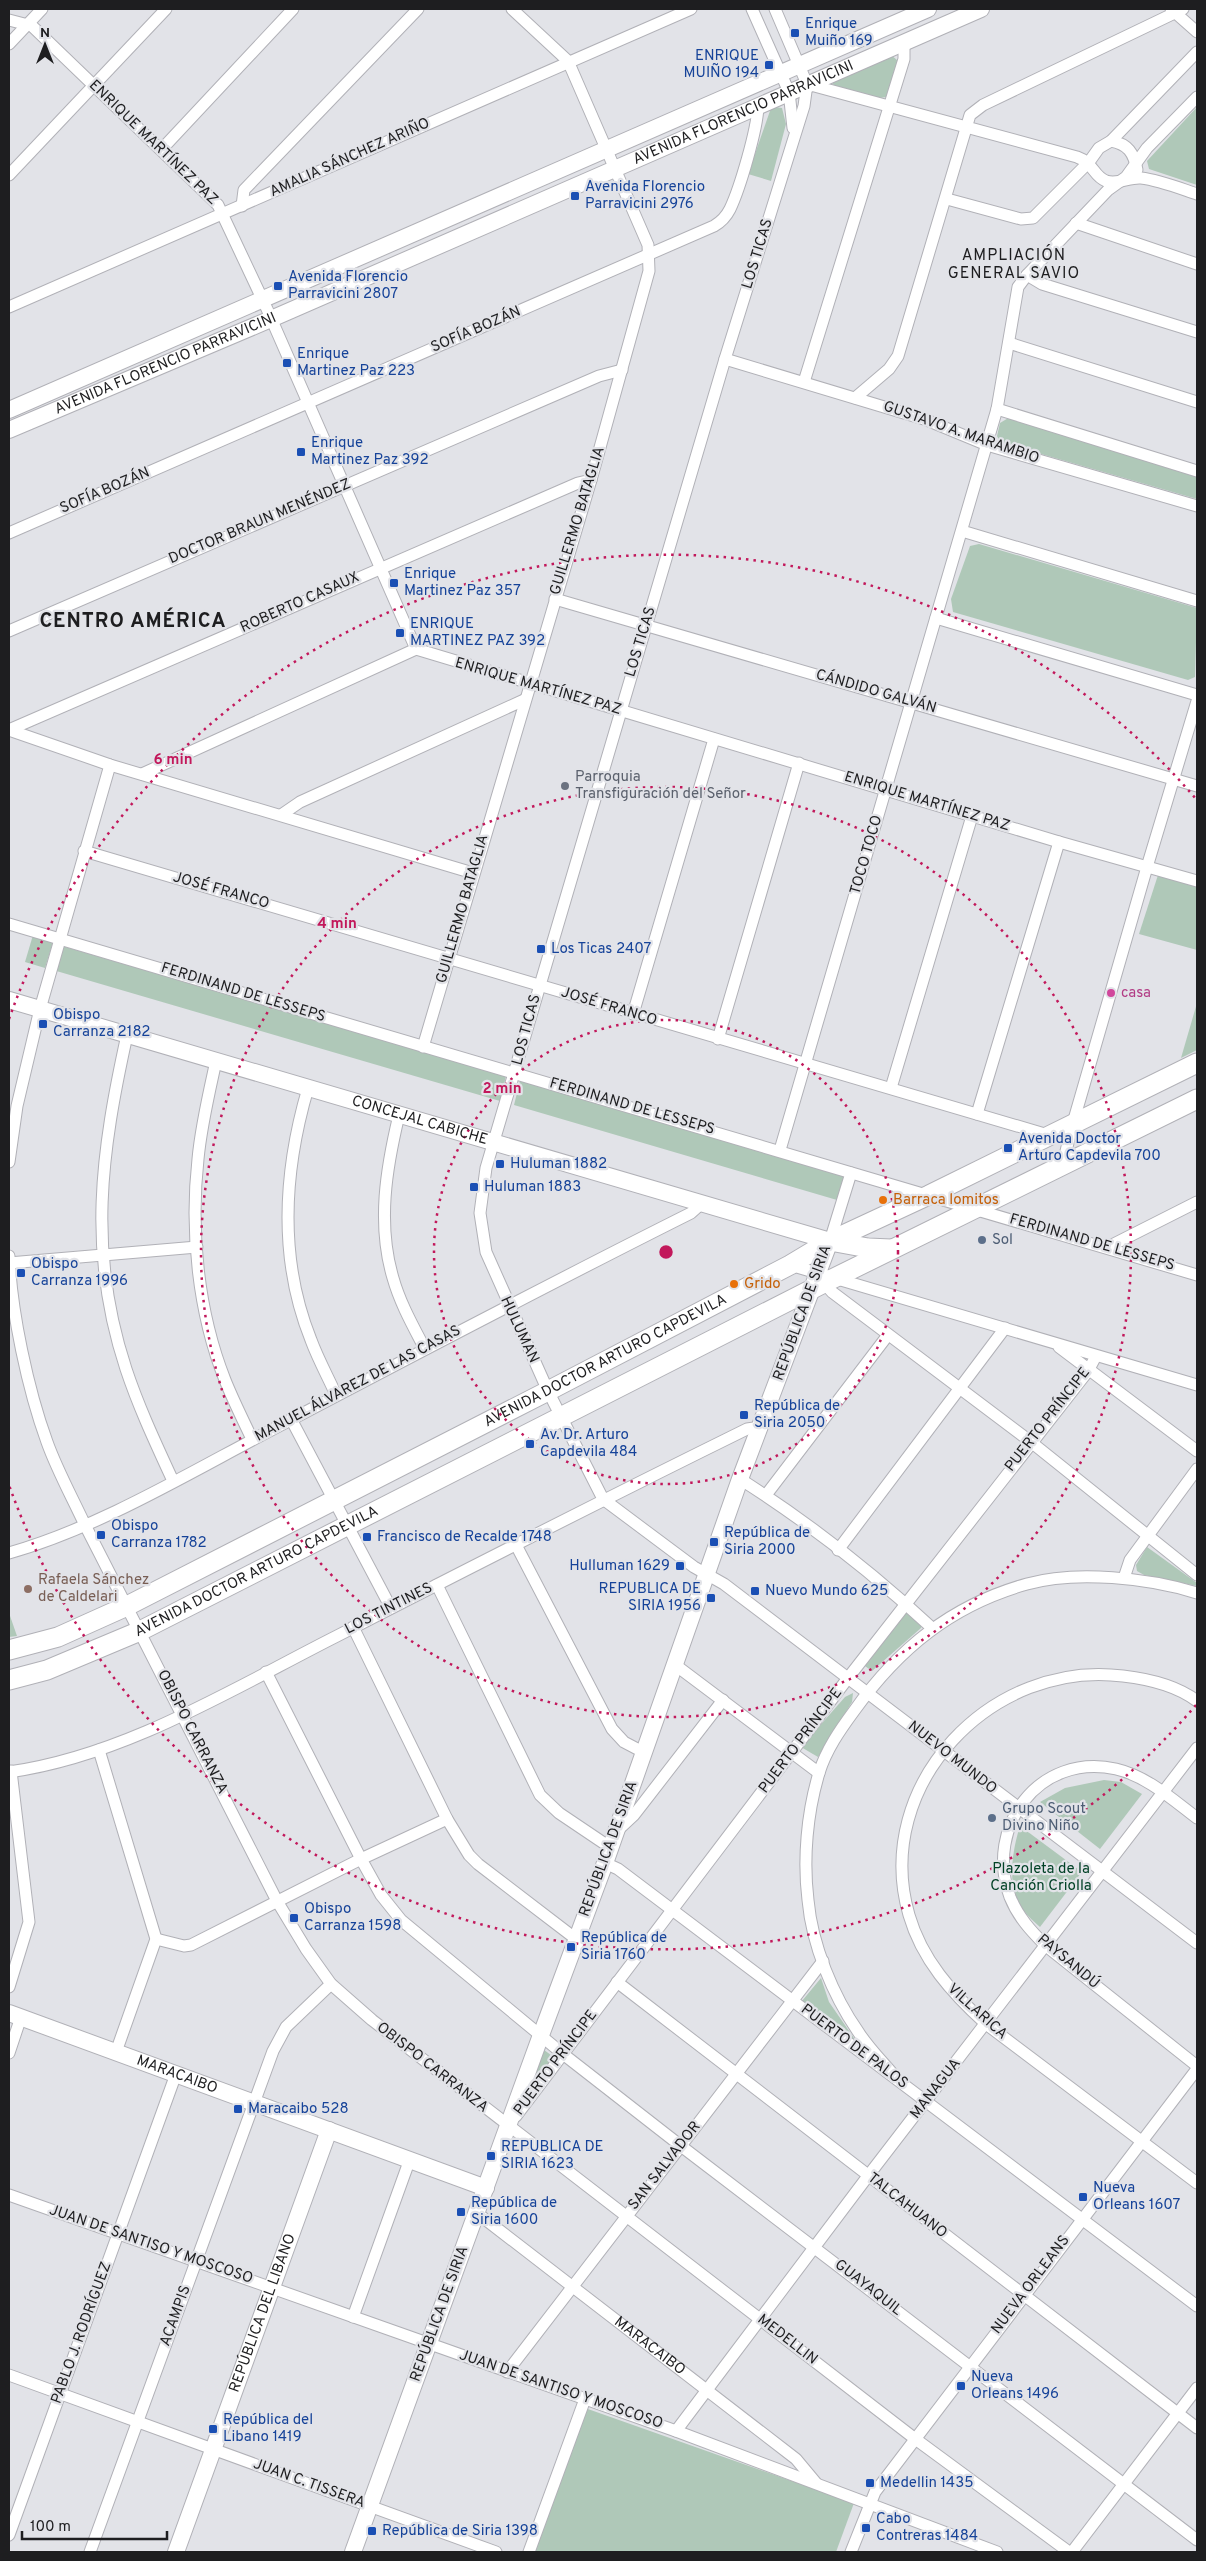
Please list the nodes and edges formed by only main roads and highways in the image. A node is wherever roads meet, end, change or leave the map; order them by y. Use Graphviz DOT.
graph roads {
  1 [pos="928,9"];
  2 [pos="981,9"];
  3 [pos="9,410"];
  4 [pos="9,430"];
  5 [pos="9,1000"];
  6 [pos="1197,1063"];
  7 [pos="1197,1100"];
  8 [pos="830,1241"];
  9 [pos="895,1249"];
  10 [pos="823,1281"];
  11 [pos="9,1650"];
  12 [pos="9,1680"];
  13 [pos="15,2015"];
  14 [pos="329,2130"];
  15 [pos="486,2188"];
  16 [pos="176,2552"];
  17 [pos="353,2552"];
  1 -- 3 [label="main road, AVENIDA FLORENCIO PARRAVICINI"];
  2 -- 4 [label="main road, AVENIDA FLORENCIO PARRAVICINI"];
  5 -- 8 [label="main road, CONCEJAL CABICHE"];
  6 -- 8 [label="main road, AVENIDA DOCTOR ARTURO CAPDEVILA"];
  7 -- 9 [label="main road, AVENIDA DOCTOR ARTURO CAPDEVILA"];
  8 -- 9 [label="main road"];
  8 -- 10 [label="main road, REPÚBLICA DE SIRIA"];
  8 -- 11 [label="main road, AVENIDA DOCTOR ARTURO CAPDEVILA"];
  9 -- 10 [label="main road, AVENIDA DOCTOR ARTURO CAPDEVILA"];
  10 -- 12 [label="main road, AVENIDA DOCTOR ARTURO CAPDEVILA"];
  10 -- 15 [label="main road, REPÚBLICA DE SIRIA"];
  13 -- 14 [label="main road, MARACAIBO"];
  14 -- 15 [label="main road, MARACAIBO"];
  14 -- 16 [label="main road, REPÚBLICA DEL LIBANO"];
  15 -- 17 [label="main road, REPÚBLICA DE SIRIA"];
}
